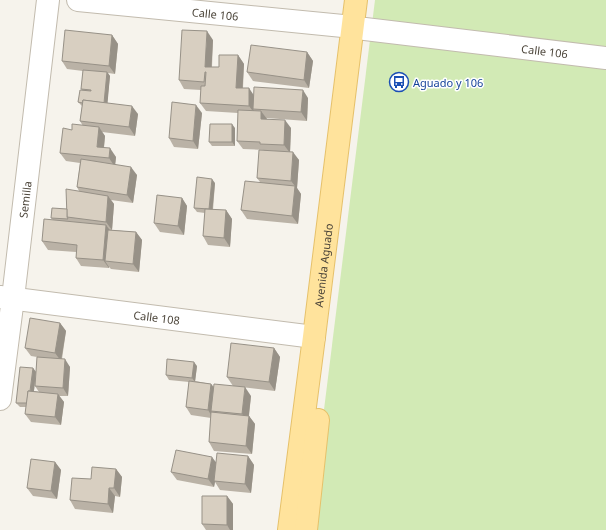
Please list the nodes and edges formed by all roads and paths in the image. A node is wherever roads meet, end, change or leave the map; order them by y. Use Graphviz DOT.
graph roads {
  1 [pos="48,0"];
  2 [pos="78,0"];
  3 [pos="356,0"];
  4 [pos="370,0"];
  5 [pos="359,28"];
  6 [pos="606,58"];
  7 [pos="7,297"];
  8 [pos="314,337"];
  9 [pos="0,399"];
  10 [pos="289,530"];
  11 [pos="306,530"];
  1 -- 7 [label="street, Semilla"];
  2 -- 5 [label="street, Calle 106"];
  3 -- 5 [label="main road, Avenida Aguado"];
  4 -- 5 [label="main road, Avenida Aguado"];
  5 -- 6 [label="street, Calle 106"];
  5 -- 8 [label="main road, Avenida Aguado"];
  5 -- 11 [label="main road, Avenida Aguado"];
  7 -- 8 [label="street, Calle 108"];
  7 -- 9 [label="street, Semilla"];
  8 -- 10 [label="main road, Avenida Aguado"];
}
